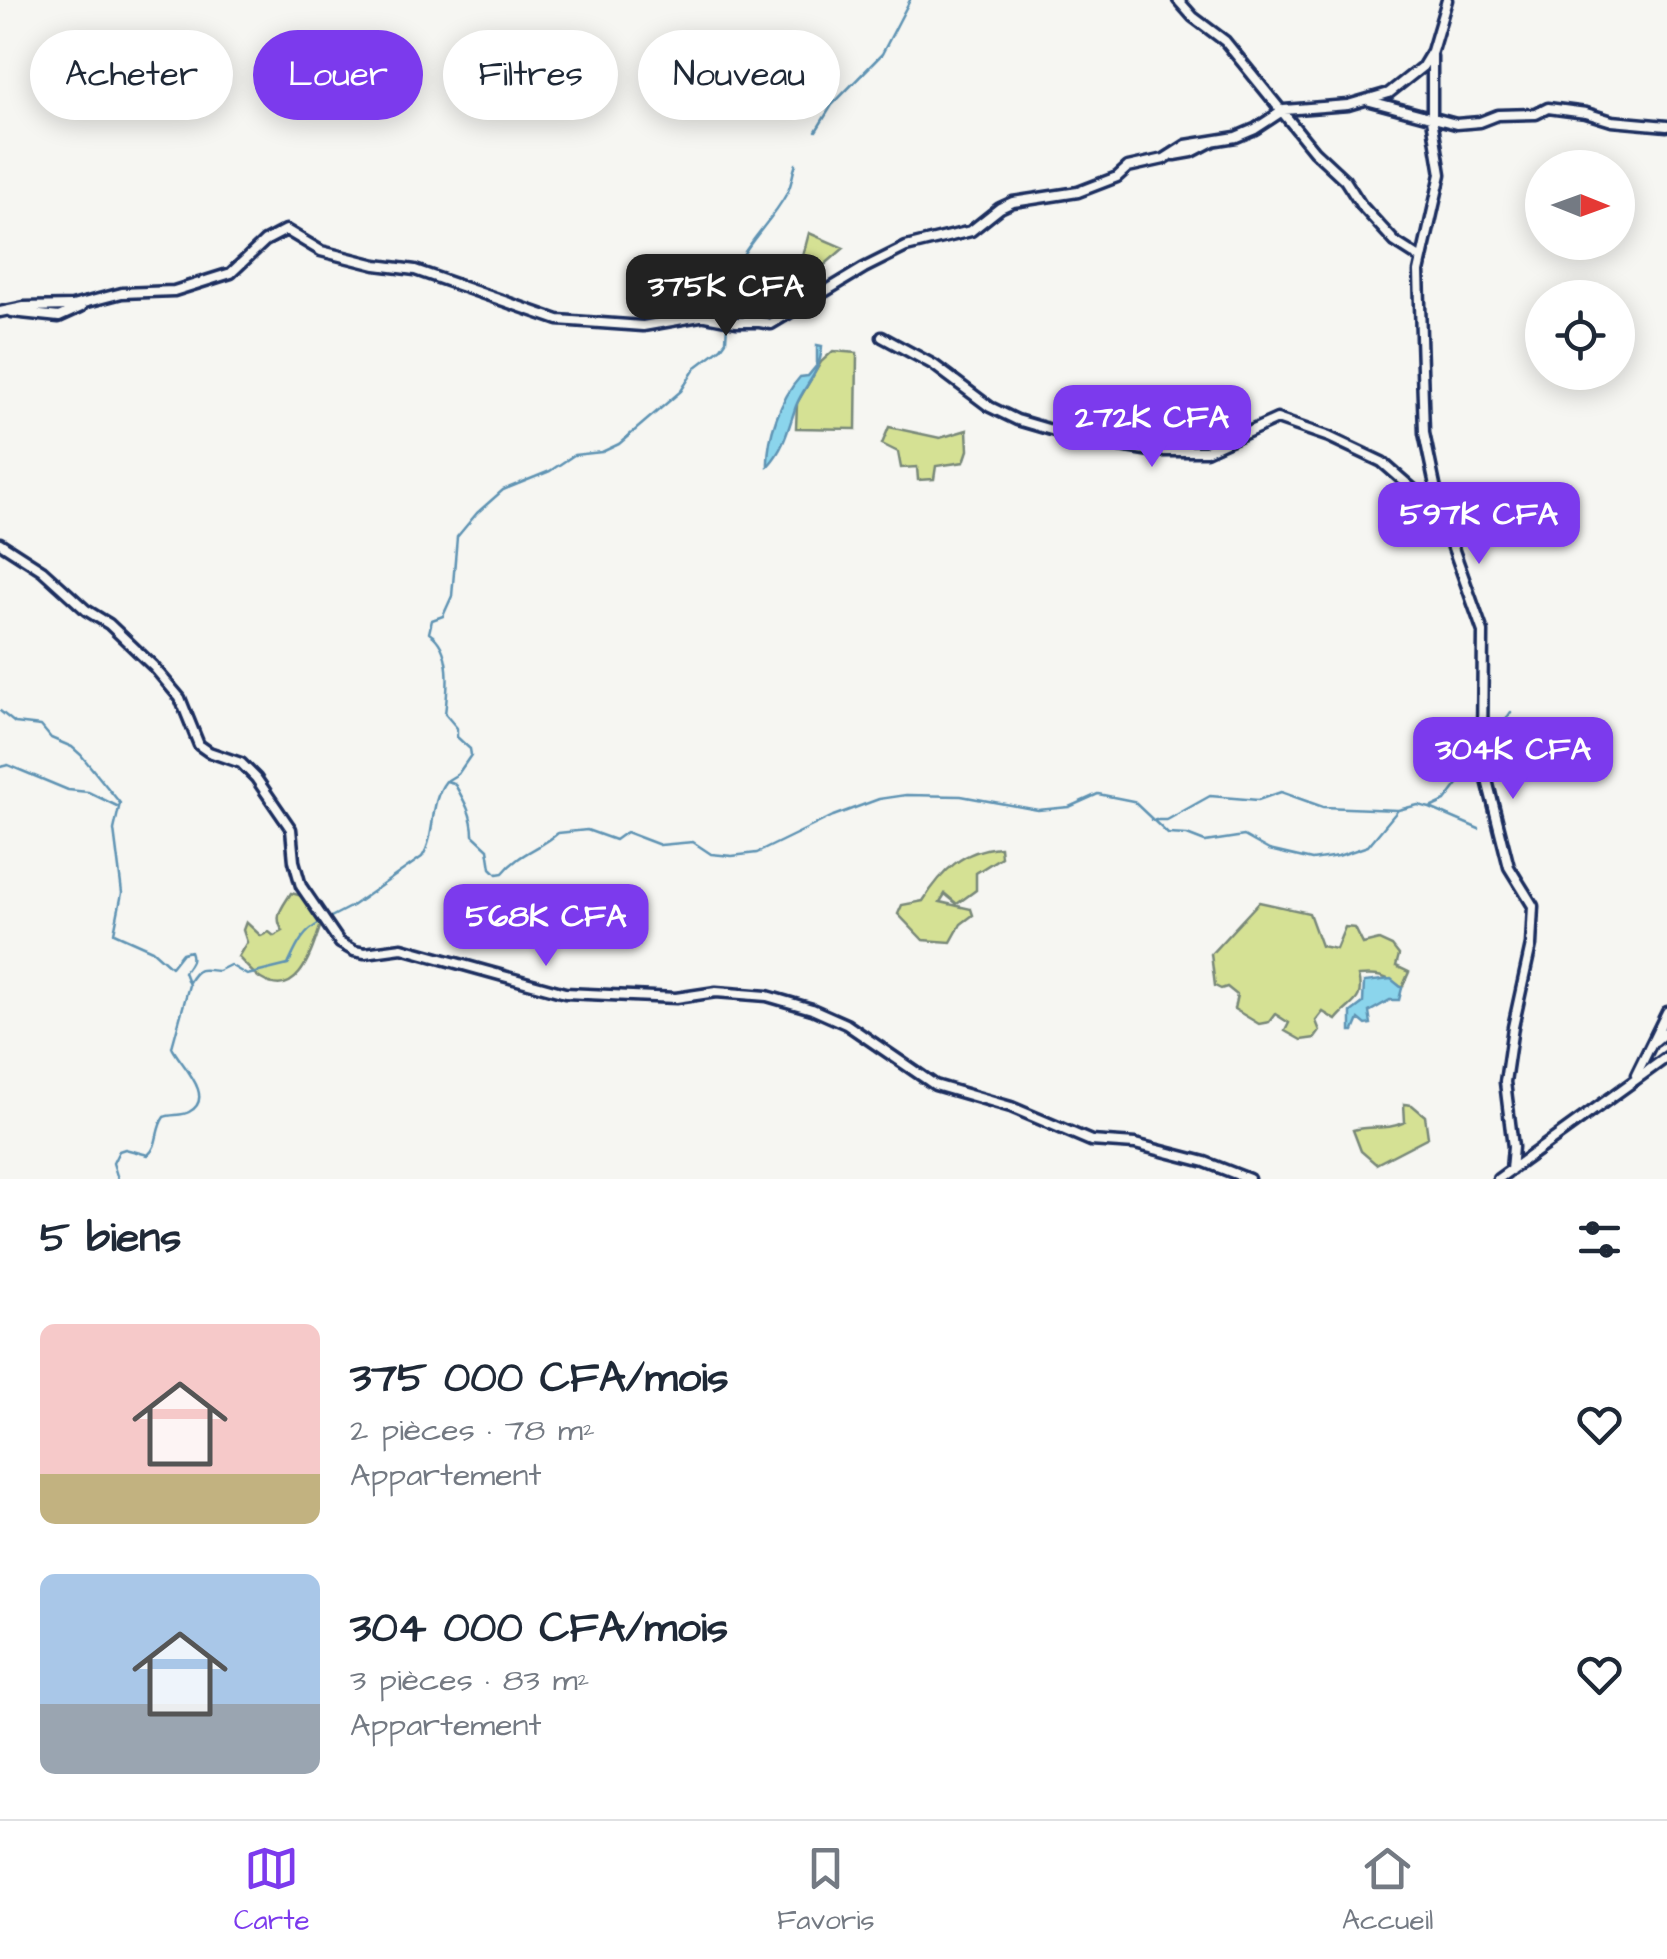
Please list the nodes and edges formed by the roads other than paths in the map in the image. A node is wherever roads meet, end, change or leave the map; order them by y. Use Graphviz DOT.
graph roads {
  1 [pos="1178,0"];
  2 [pos="1447,0"];
  3 [pos="1432,51"];
  4 [pos="1368,101"];
  5 [pos="1284,110"];
  6 [pos="1432,119"];
  7 [pos="1667,126"];
  8 [pos="1420,258"];
  9 [pos="2,312"];
  10 [pos="882,337"];
  11 [pos="1441,514"];
  12 [pos="0,544"];
  13 [pos="1667,1012"];
  14 [pos="1667,1031"];
  15 [pos="1651,1044"];
  16 [pos="1667,1057"];
  17 [pos="1633,1079"];
  18 [pos="1511,1170"];
  19 [pos="1249,1179"];
  20 [pos="1498,1179"];
  1 -- 5 [label="street"];
  2 -- 3 [label="street"];
  3 -- 4 [label="street"];
  3 -- 6 [label="street"];
  4 -- 5 [label="street"];
  4 -- 6 [label="street"];
  5 -- 8 [label="street"];
  5 -- 9 [label="street"];
  6 -- 7 [label="street"];
  6 -- 8 [label="street"];
  8 -- 11 [label="street"];
  10 -- 11 [label="street"];
  11 -- 18 [label="street"];
  12 -- 19 [label="street"];
  13 -- 15 [label="street"];
  14 -- 15 [label="street"];
  15 -- 17 [label="street"];
  16 -- 17 [label="street"];
  17 -- 18 [label="street"];
  18 -- 20 [label="street"];
}
